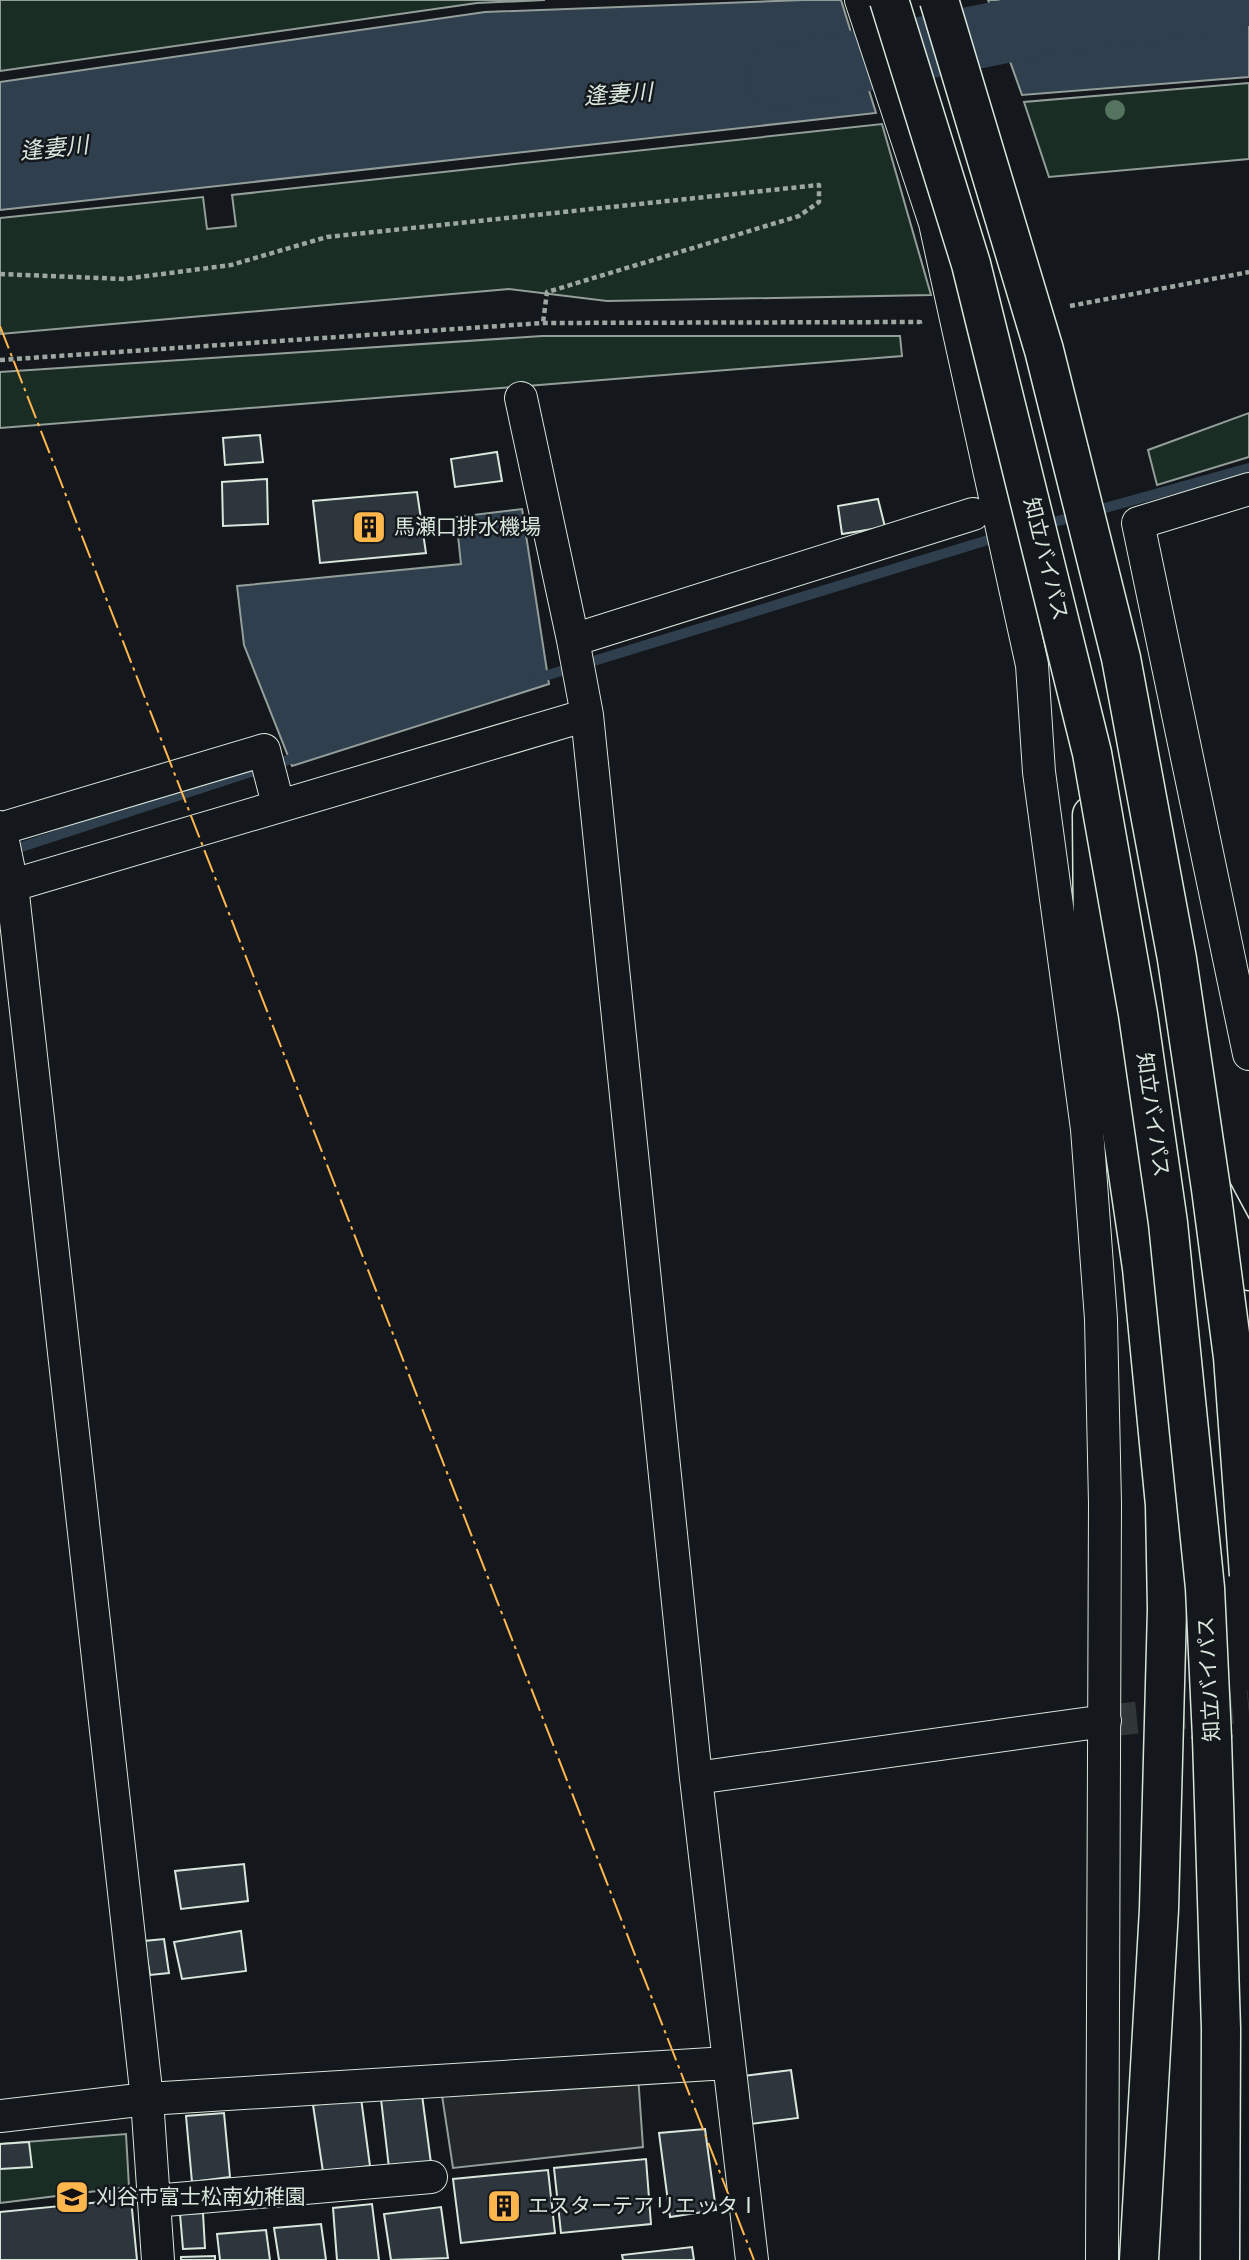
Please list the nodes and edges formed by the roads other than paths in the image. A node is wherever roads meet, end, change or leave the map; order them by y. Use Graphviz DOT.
graph roads {
  1 [pos="861,0"];
  2 [pos="889,0"];
  3 [pos="939,0"];
  4 [pos="521,398"];
  5 [pos="1249,489"];
  6 [pos="973,514"];
  7 [pos="573,640"];
  8 [pos="587,715"];
  9 [pos="1092,753"];
  10 [pos="278,804"];
  11 [pos="0,828"];
  12 [pos="6,887"];
  13 [pos="1249,1054"];
  14 [pos="1210,1189"];
  15 [pos="1249,1271"];
  16 [pos="1249,1575"];
  17 [pos="1105,1721"];
  18 [pos="696,1778"];
  19 [pos="727,2063"];
  20 [pos="147,2099"];
  21 [pos="0,2116"];
  22 [pos="431,2177"];
  23 [pos="154,2201"];
  24 [pos="158,2260"];
  25 [pos="752,2260"];
  26 [pos="1101,2260"];
  27 [pos="1139,2260"];
  28 [pos="1220,2260"];
  1 -- 17 [label="street"];
  2 -- 9 [label="highway, 知立バイパス, bridge"];
  3 -- 14 [label="highway, bridge"];
  4 -- 7 [label="street"];
  5 -- 13 [label="street"];
  6 -- 7 [label="street"];
  7 -- 8 [label="street"];
  8 -- 10 [label="street"];
  8 -- 18 [label="street"];
  9 -- 27 [label="highway"];
  9 -- 28 [label="highway, 知立バイパス, bridge"];
  10 -- 11 [label="street"];
  10 -- 12 [label="street"];
  11 -- 12 [label="street"];
  12 -- 20 [label="street"];
  14 -- 15 [label="highway"];
  14 -- 16 [label="highway, bridge"];
  17 -- 18 [label="street"];
  17 -- 26 [label="street"];
  18 -- 19 [label="street"];
  19 -- 20 [label="street"];
  19 -- 25 [label="street"];
  20 -- 21 [label="street"];
  20 -- 23 [label="street"];
  22 -- 23 [label="street"];
  23 -- 24 [label="street"];
}
